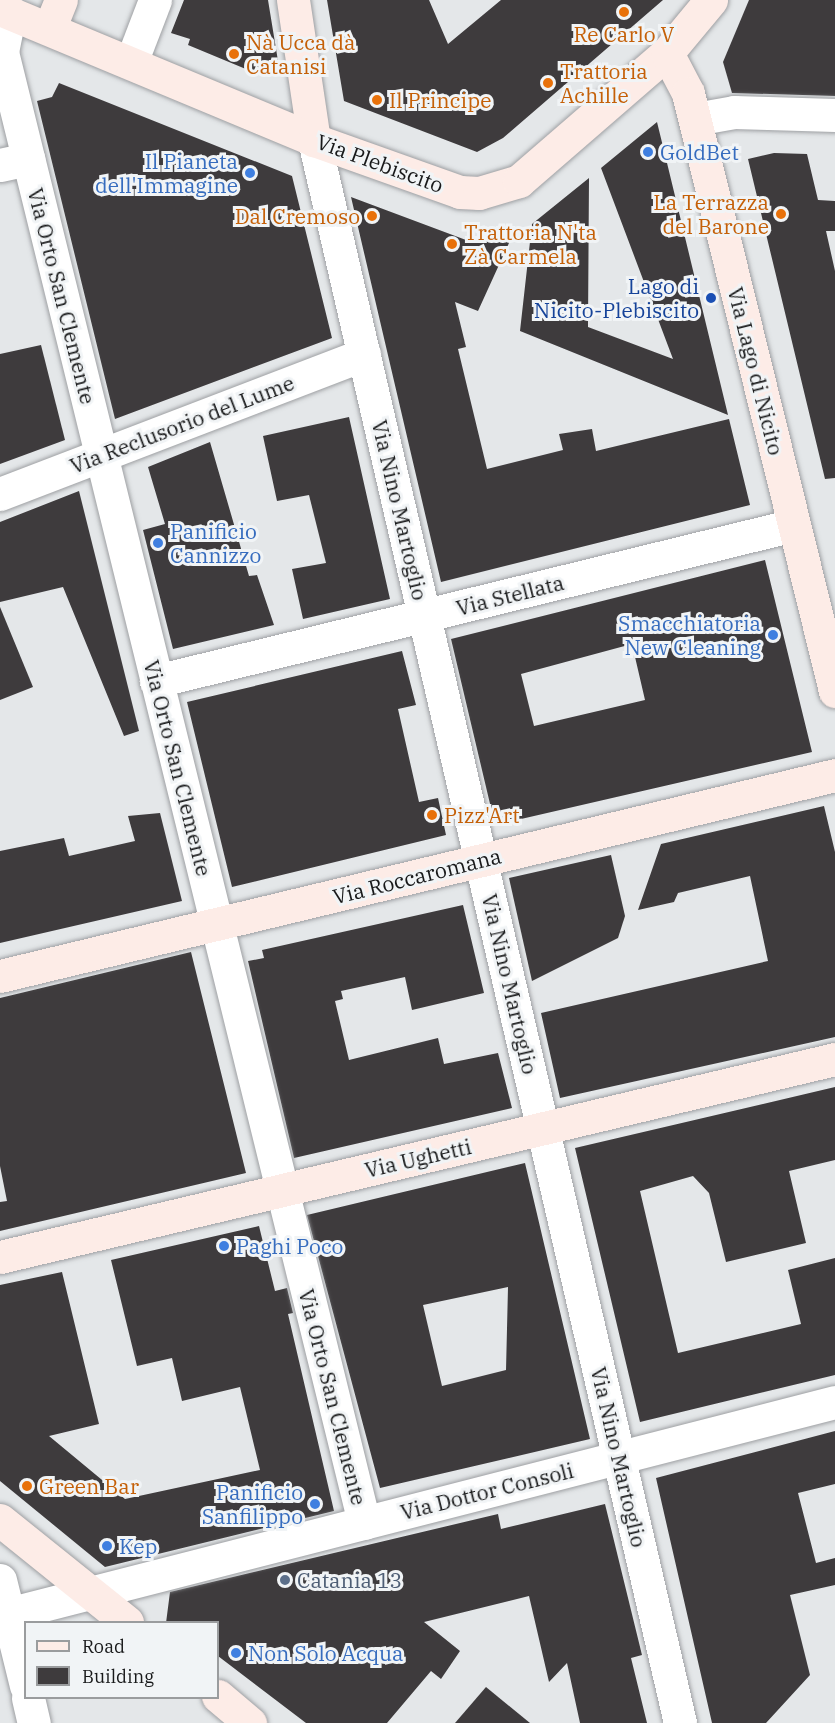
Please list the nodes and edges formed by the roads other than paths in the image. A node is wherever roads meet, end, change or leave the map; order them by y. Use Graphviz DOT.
graph roads {
  1 [pos="155,0"];
  2 [pos="293,0"];
  3 [pos="711,0"];
  4 [pos="5,11"];
  5 [pos="56,14"];
  6 [pos="667,53"];
  7 [pos="132,60"];
  8 [pos="835,115"];
  9 [pos="695,119"];
  10 [pos="314,140"];
  11 [pos="14,162"];
  12 [pos="364,354"];
  13 [pos="101,455"];
  14 [pos="0,494"];
  15 [pos="794,525"];
  16 [pos="424,616"];
  17 [pos="156,681"];
  18 [pos="835,691"];
  19 [pos="835,775"];
  20 [pos="481,861"];
  21 [pos="216,924"];
  22 [pos="0,976"];
  23 [pos="835,1059"];
  24 [pos="543,1129"];
  25 [pos="282,1190"];
  26 [pos="0,1257"];
  27 [pos="835,1402"];
  28 [pos="619,1457"];
  29 [pos="0,1520"];
  30 [pos="363,1523"];
  31 [pos="0,1580"];
  32 [pos="90,1593"];
  33 [pos="4,1615"];
  34 [pos="125,1621"];
  35 [pos="24,1680"];
  36 [pos="219,1697"];
  37 [pos="28,1699"];
  38 [pos="34,1723"];
  39 [pos="250,1723"];
  40 [pos="680,1723"];
  1 -- 7 [label="street"];
  2 -- 10 [label="street"];
  3 -- 6 [label="street, Via Plebiscito"];
  4 -- 5 [label="street, Via Plebiscito"];
  4 -- 11 [label="street, Via Orto San Clemente"];
  5 -- 7 [label="street, Via Plebiscito"];
  6 -- 9 [label="street, Via Lago di Nicito"];
  6 -- 10 [label="street, Via Plebiscito"];
  7 -- 10 [label="street, Via Plebiscito"];
  8 -- 9 [label="street"];
  9 -- 15 [label="street, Via Lago di Nicito"];
  10 -- 12 [label="street, Via Nino Martoglio"];
  11 -- 13 [label="street, Via Orto San Clemente"];
  12 -- 13 [label="street, Via Reclusorio del Lume"];
  12 -- 16 [label="street, Via Nino Martoglio"];
  13 -- 14 [label="street, Via Reclusorio del Lume"];
  13 -- 17 [label="street, Via Orto San Clemente"];
  15 -- 16 [label="street, Via Stellata"];
  15 -- 18 [label="street, Via Lago di Nicito"];
  16 -- 17 [label="street, Via Stellata"];
  16 -- 20 [label="street, Via Nino Martoglio"];
  17 -- 21 [label="street, Via Orto San Clemente"];
  19 -- 20 [label="street, Via Roccaromana"];
  20 -- 21 [label="street, Via Roccaromana"];
  20 -- 24 [label="street, Via Nino Martoglio"];
  21 -- 22 [label="street, Via Roccaromana"];
  21 -- 25 [label="street, Via Orto San Clemente"];
  23 -- 24 [label="street, Via Ughetti"];
  24 -- 25 [label="street, Via Ughetti"];
  24 -- 28 [label="street, Via Nino Martoglio"];
  25 -- 26 [label="street, Via Ughetti"];
  25 -- 30 [label="street, Via Orto San Clemente"];
  27 -- 28 [label="street, Via Dottor Consoli"];
  28 -- 30 [label="street, Via Dottor Consoli"];
  28 -- 40 [label="street, Via Nino Martoglio"];
  29 -- 32 [label="street"];
  30 -- 32 [label="street, Via Dottor Consoli"];
  31 -- 33 [label="street"];
  32 -- 33 [label="street, Via Dottor Consoli"];
  32 -- 34 [label="street"];
  33 -- 35 [label="street"];
  36 -- 39 [label="street"];
  37 -- 38 [label="street"];
}
